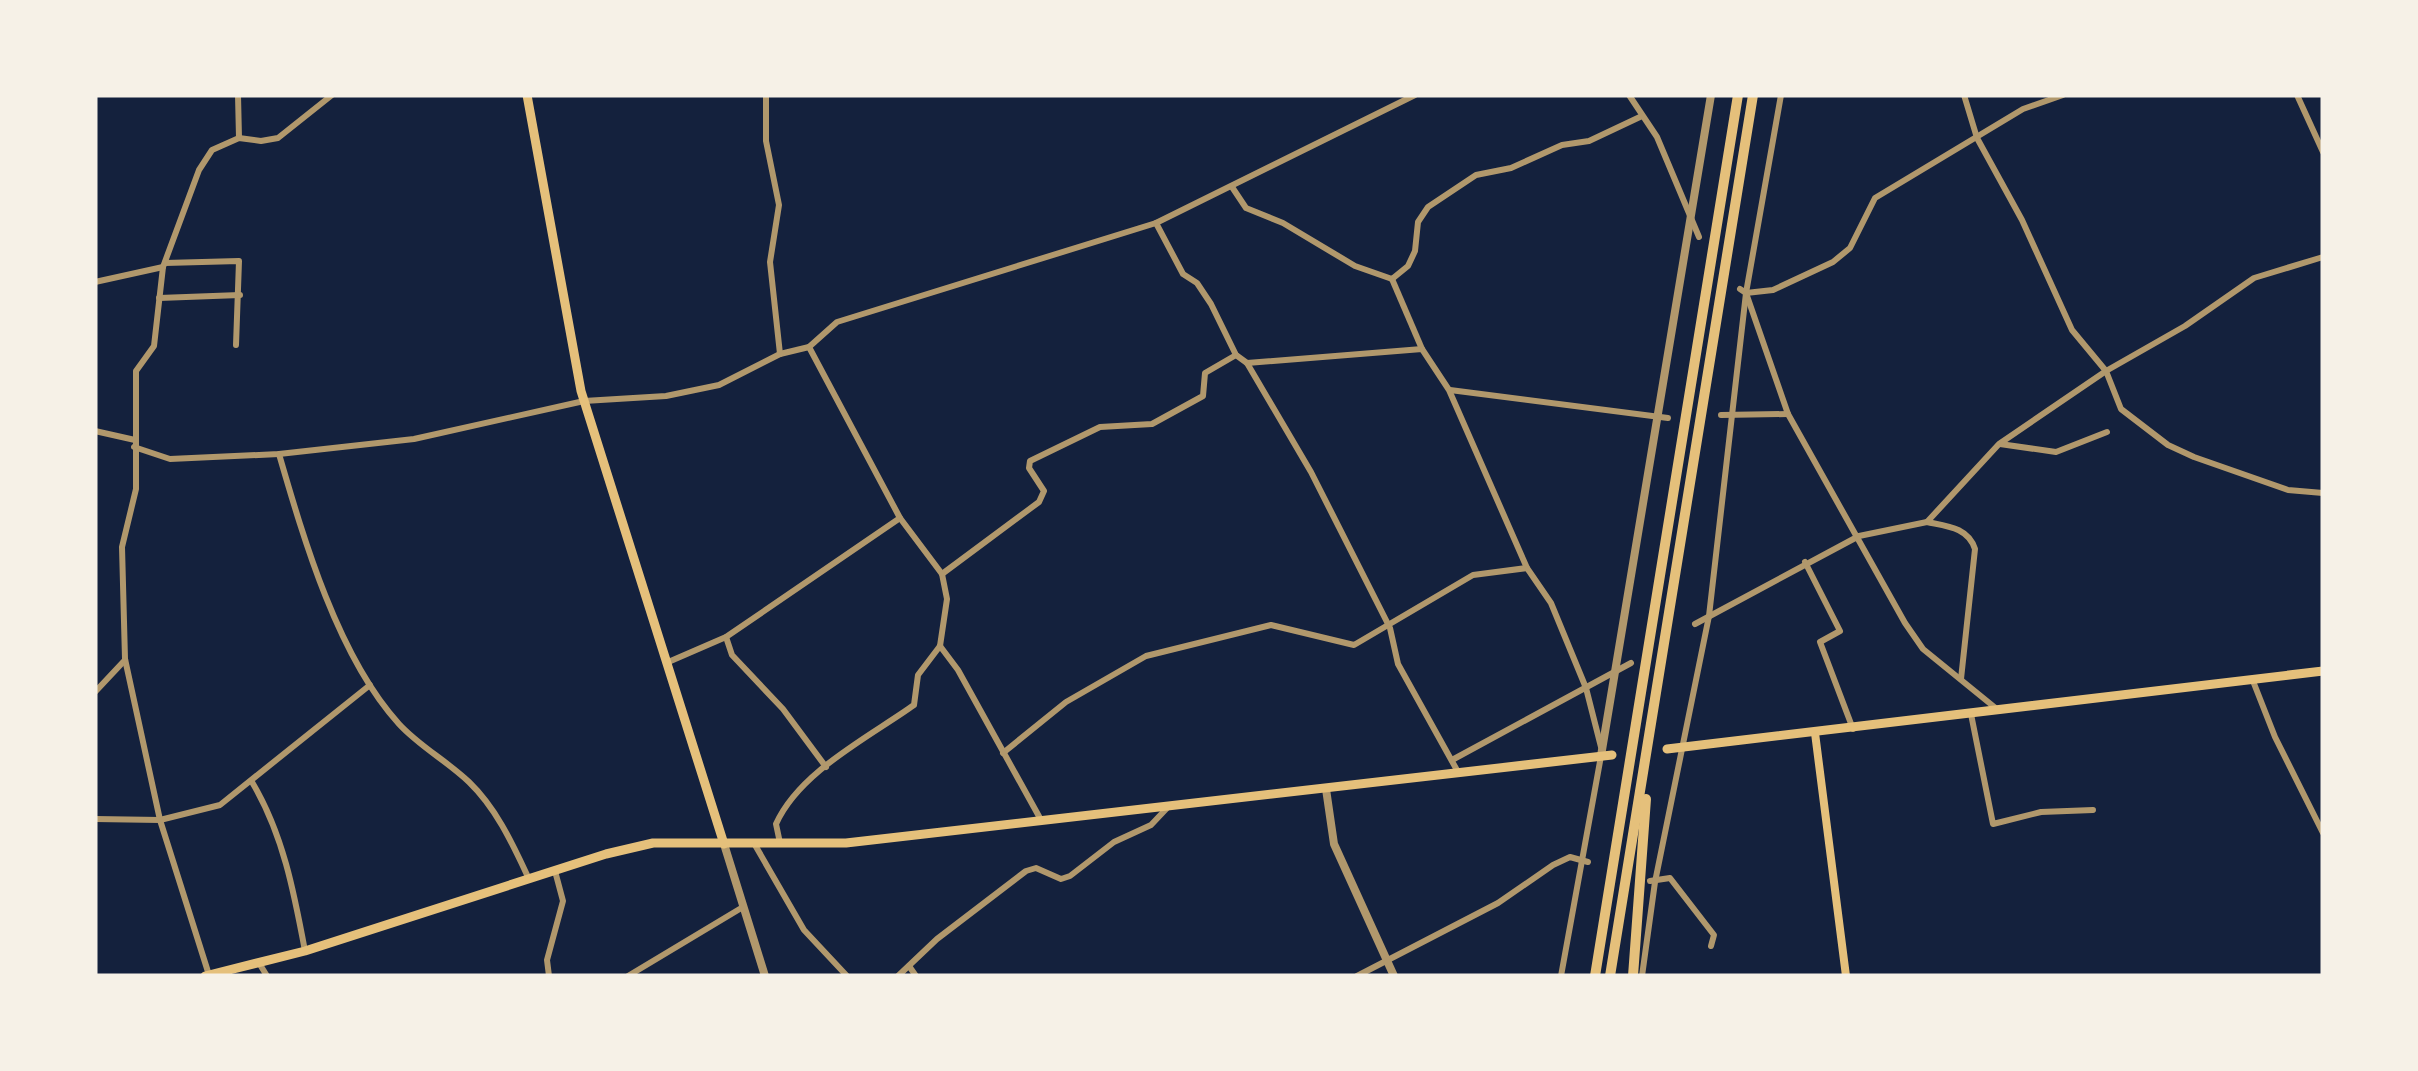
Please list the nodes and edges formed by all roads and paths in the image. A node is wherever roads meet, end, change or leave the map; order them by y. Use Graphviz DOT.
graph roads {
  1 [pos="238,95"];
  2 [pos="332,95"];
  3 [pos="526,95"];
  4 [pos="766,95"];
  5 [pos="1414,95"];
  6 [pos="1630,95"];
  7 [pos="1711,95"];
  8 [pos="1738,95"];
  9 [pos="1754,95"];
  10 [pos="1781,95"];
  11 [pos="1964,95"];
  12 [pos="2063,95"];
  13 [pos="2296,95"];
  14 [pos="1642,116"];
  15 [pos="239,138"];
  16 [pos="1977,138"];
  17 [pos="2323,152"];
  18 [pos="1232,187"];
  19 [pos="1691,222"];
  20 [pos="1156,224"];
  21 [pos="1699,238"];
  22 [pos="2323,257"];
  23 [pos="164,265"];
  24 [pos="1392,279"];
  25 [pos="95,282"];
  26 [pos="1742,291"];
  27 [pos="240,295"];
  28 [pos="159,298"];
  29 [pos="236,345"];
  30 [pos="810,347"];
  31 [pos="1422,349"];
  32 [pos="780,354"];
  33 [pos="1236,355"];
  34 [pos="1247,363"];
  35 [pos="2106,371"];
  36 [pos="1449,390"];
  37 [pos="584,401"];
  38 [pos="1725,414"];
  39 [pos="1788,414"];
  40 [pos="1664,418"];
  41 [pos="95,431"];
  42 [pos="2107,432"];
  43 [pos="134,443"];
  44 [pos="1999,444"];
  45 [pos="279,454"];
  46 [pos="2323,493"];
  47 [pos="900,518"];
  48 [pos="1927,522"];
  49 [pos="1858,536"];
  50 [pos="1806,562"];
  51 [pos="1527,568"];
  52 [pos="942,574"];
  53 [pos="1709,616"];
  54 [pos="1696,624"];
  55 [pos="1390,628"];
  56 [pos="726,637"];
  57 [pos="940,646"];
  58 [pos="125,658"];
  59 [pos="666,662"];
  60 [pos="1631,663"];
  61 [pos="2323,671"];
  62 [pos="1616,672"];
  63 [pos="1961,680"];
  64 [pos="2253,681"];
  65 [pos="370,686"];
  66 [pos="1586,688"];
  67 [pos="95,692"];
  68 [pos="1998,711"];
  69 [pos="1654,714"];
  70 [pos="1971,714"];
  71 [pos="1854,730"];
  72 [pos="1815,733"];
  73 [pos="1681,747"];
  74 [pos="1666,749"];
  75 [pos="1003,753"];
  76 [pos="1605,754"];
  77 [pos="1451,760"];
  78 [pos="826,767"];
  79 [pos="1458,772"];
  80 [pos="252,782"];
  81 [pos="1326,789"];
  82 [pos="1169,806"];
  83 [pos="2093,810"];
  84 [pos="95,819"];
  85 [pos="160,820"];
  86 [pos="1041,820"];
  87 [pos="2323,833"];
  88 [pos="724,844"];
  89 [pos="756,845"];
  90 [pos="780,845"];
  91 [pos="1583,860"];
  92 [pos="554,871"];
  93 [pos="528,879"];
  94 [pos="1652,881"];
  95 [pos="743,907"];
  96 [pos="1710,946"];
  97 [pos="305,951"];
  98 [pos="1388,960"];
  99 [pos="259,963"];
  100 [pos="908,966"];
  101 [pos="207,975"];
  102 [pos="267,976"];
  103 [pos="548,976"];
  104 [pos="628,976"];
  105 [pos="765,976"];
  106 [pos="847,976"];
  107 [pos="898,976"];
  108 [pos="916,976"];
  109 [pos="1357,976"];
  110 [pos="1394,976"];
  111 [pos="1561,976"];
  112 [pos="1594,976"];
  113 [pos="1610,976"];
  114 [pos="1633,976"];
  115 [pos="1642,976"];
  116 [pos="1846,976"];
  1 -- 15 [label="street"];
  2 -- 15 [label="street"];
  3 -- 37 [label="main road"];
  4 -- 32 [label="street"];
  5 -- 18 [label="street"];
  6 -- 14 [label="street"];
  7 -- 19 [label="street"];
  8 -- 112 [label="highway"];
  9 -- 69 [label="highway"];
  10 -- 26 [label="street"];
  11 -- 16 [label="street"];
  12 -- 16 [label="street"];
  13 -- 17 [label="street"];
  14 -- 19 [label="street"];
  14 -- 24 [label="street"];
  15 -- 23 [label="street"];
  16 -- 26 [label="street"];
  16 -- 35 [label="street"];
  18 -- 20 [label="street"];
  18 -- 24 [label="street"];
  19 -- 21 [label="street"];
  19 -- 40 [label="street"];
  20 -- 30 [label="street"];
  20 -- 33 [label="street"];
  22 -- 35 [label="street"];
  23 -- 25 [label="street"];
  23 -- 27 [label="street"];
  23 -- 28 [label="street"];
  24 -- 31 [label="street"];
  26 -- 38 [label="street"];
  26 -- 39 [label="street"];
  27 -- 28 [label="street"];
  27 -- 29 [label="street"];
  28 -- 43 [label="street"];
  30 -- 32 [label="street"];
  30 -- 47 [label="street"];
  31 -- 34 [label="street"];
  31 -- 36 [label="street"];
  32 -- 37 [label="street"];
  33 -- 34 [label="street"];
  33 -- 52 [label="street"];
  34 -- 55 [label="street"];
  35 -- 44 [label="street"];
  35 -- 46 [label="street"];
  36 -- 40 [label="street"];
  36 -- 51 [label="street"];
  37 -- 45 [label="street"];
  37 -- 59 [label="main road"];
  38 -- 39 [label="street"];
  38 -- 53 [label="street"];
  39 -- 49 [label="street"];
  40 -- 62 [label="street"];
  41 -- 43 [label="street"];
  42 -- 44 [label="street"];
  43 -- 45 [label="street"];
  43 -- 58 [label="street"];
  44 -- 48 [label="street"];
  45 -- 65 [label="street"];
  47 -- 52 [label="street"];
  47 -- 56 [label="street"];
  48 -- 49 [label="street"];
  48 -- 63 [label="street"];
  49 -- 50 [label="street"];
  49 -- 63 [label="street"];
  50 -- 53 [label="street"];
  50 -- 71 [label="street"];
  51 -- 55 [label="street"];
  51 -- 66 [label="street"];
  52 -- 57 [label="street"];
  53 -- 54 [label="street"];
  53 -- 73 [label="street"];
  55 -- 75 [label="street"];
  55 -- 77 [label="street"];
  56 -- 59 [label="street"];
  56 -- 78 [label="street"];
  57 -- 75 [label="street"];
  57 -- 78 [label="street"];
  58 -- 67 [label="street"];
  58 -- 85 [label="street"];
  59 -- 88 [label="main road"];
  60 -- 62 [label="street"];
  61 -- 64 [label="main road"];
  62 -- 66 [label="street"];
  62 -- 76 [label="street"];
  63 -- 68 [label="street"];
  64 -- 68 [label="main road"];
  64 -- 87 [label="street"];
  65 -- 80 [label="street"];
  65 -- 93 [label="street"];
  66 -- 76 [label="street"];
  66 -- 77 [label="street"];
  68 -- 70 [label="main road"];
  69 -- 113 [label="highway"];
  69 -- 114 [label="highway"];
  70 -- 71 [label="main road"];
  70 -- 83 [label="street"];
  71 -- 72 [label="main road"];
  72 -- 73 [label="main road"];
  72 -- 116 [label="main road"];
  73 -- 74 [label="main road"];
  73 -- 94 [label="street"];
  75 -- 86 [label="street"];
  76 -- 79 [label="main road"];
  76 -- 91 [label="street"];
  77 -- 79 [label="street"];
  78 -- 90 [label="street"];
  79 -- 81 [label="main road"];
  80 -- 85 [label="street"];
  80 -- 97 [label="street"];
  81 -- 82 [label="main road"];
  81 -- 98 [label="street"];
  82 -- 86 [label="main road"];
  82 -- 100 [label="street"];
  84 -- 85 [label="street"];
  85 -- 101 [label="street"];
  86 -- 90 [label="main road"];
  88 -- 89 [label="main road"];
  88 -- 92 [label="main road"];
  88 -- 95 [label="street"];
  89 -- 90 [label="main road"];
  89 -- 106 [label="street"];
  91 -- 98 [label="street"];
  91 -- 111 [label="street"];
  92 -- 93 [label="main road"];
  92 -- 103 [label="street"];
  93 -- 97 [label="main road"];
  94 -- 96 [label="street"];
  94 -- 115 [label="street"];
  95 -- 104 [label="street"];
  95 -- 105 [label="street"];
  97 -- 99 [label="main road"];
  98 -- 109 [label="street"];
  98 -- 110 [label="street"];
  99 -- 101 [label="main road"];
  99 -- 102 [label="street"];
  100 -- 107 [label="street"];
  100 -- 108 [label="street"];
}
